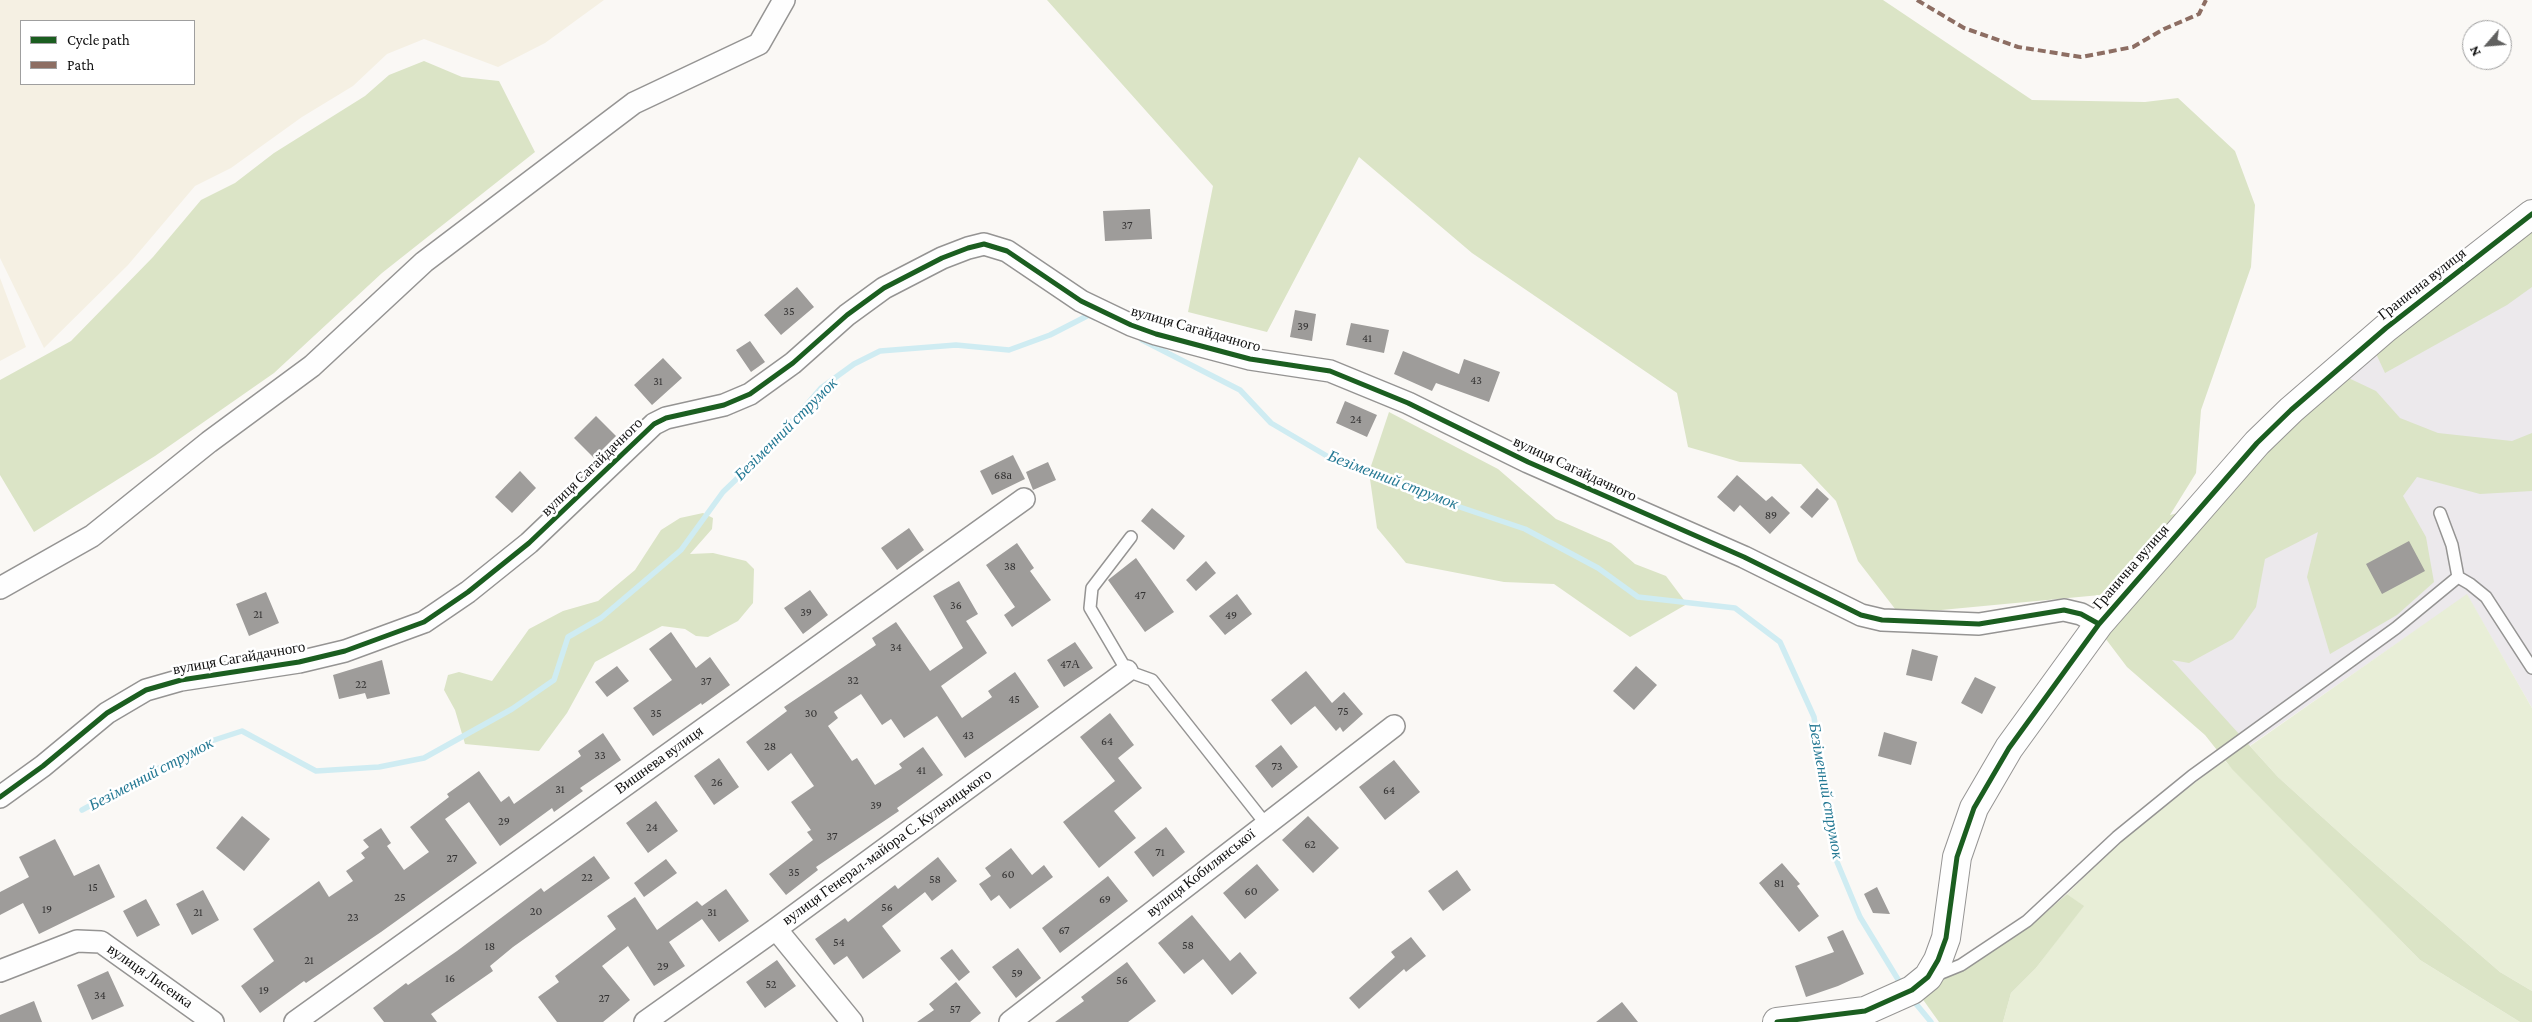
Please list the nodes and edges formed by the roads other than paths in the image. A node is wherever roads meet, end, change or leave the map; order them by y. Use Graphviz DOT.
graph roads {
  1 [pos="784,0"];
  2 [pos="2532,214"];
  3 [pos="1024,499"];
  4 [pos="2440,513"];
  5 [pos="1131,537"];
  6 [pos="2458,578"];
  7 [pos="0,588"];
  8 [pos="2099,624"];
  9 [pos="2532,668"];
  10 [pos="1127,671"];
  11 [pos="1394,726"];
  12 [pos="0,796"];
  13 [pos="1265,824"];
  14 [pos="776,929"];
  15 [pos="0,971"];
  16 [pos="1928,977"];
  17 [pos="213,1022"];
  18 [pos="295,1022"];
  19 [pos="645,1022"];
  20 [pos="852,1022"];
  21 [pos="1010,1022"];
  22 [pos="1777,1022"];
  1 -- 7 [label="street"];
  2 -- 8 [label="street, Гранична вулиця"];
  3 -- 18 [label="street, Вишнева вулиця"];
  4 -- 6 [label="lane"];
  5 -- 10 [label="lane"];
  6 -- 9 [label="lane"];
  6 -- 16 [label="lane"];
  8 -- 12 [label="street, вулиця Сагайдачного"];
  8 -- 16 [label="street, Гранична вулиця"];
  10 -- 13 [label="lane"];
  10 -- 14 [label="street, вулиця Генерал-майора С. Кульчицького"];
  11 -- 13 [label="street, вулиця Кобилянської"];
  13 -- 21 [label="street, вулиця Кобилянської"];
  14 -- 19 [label="street, вулиця Генерал-майора С. Кульчицького"];
  14 -- 20 [label="street"];
  15 -- 17 [label="street, вулиця Лисенка"];
  16 -- 22 [label="street, Гранична вулиця"];
}
